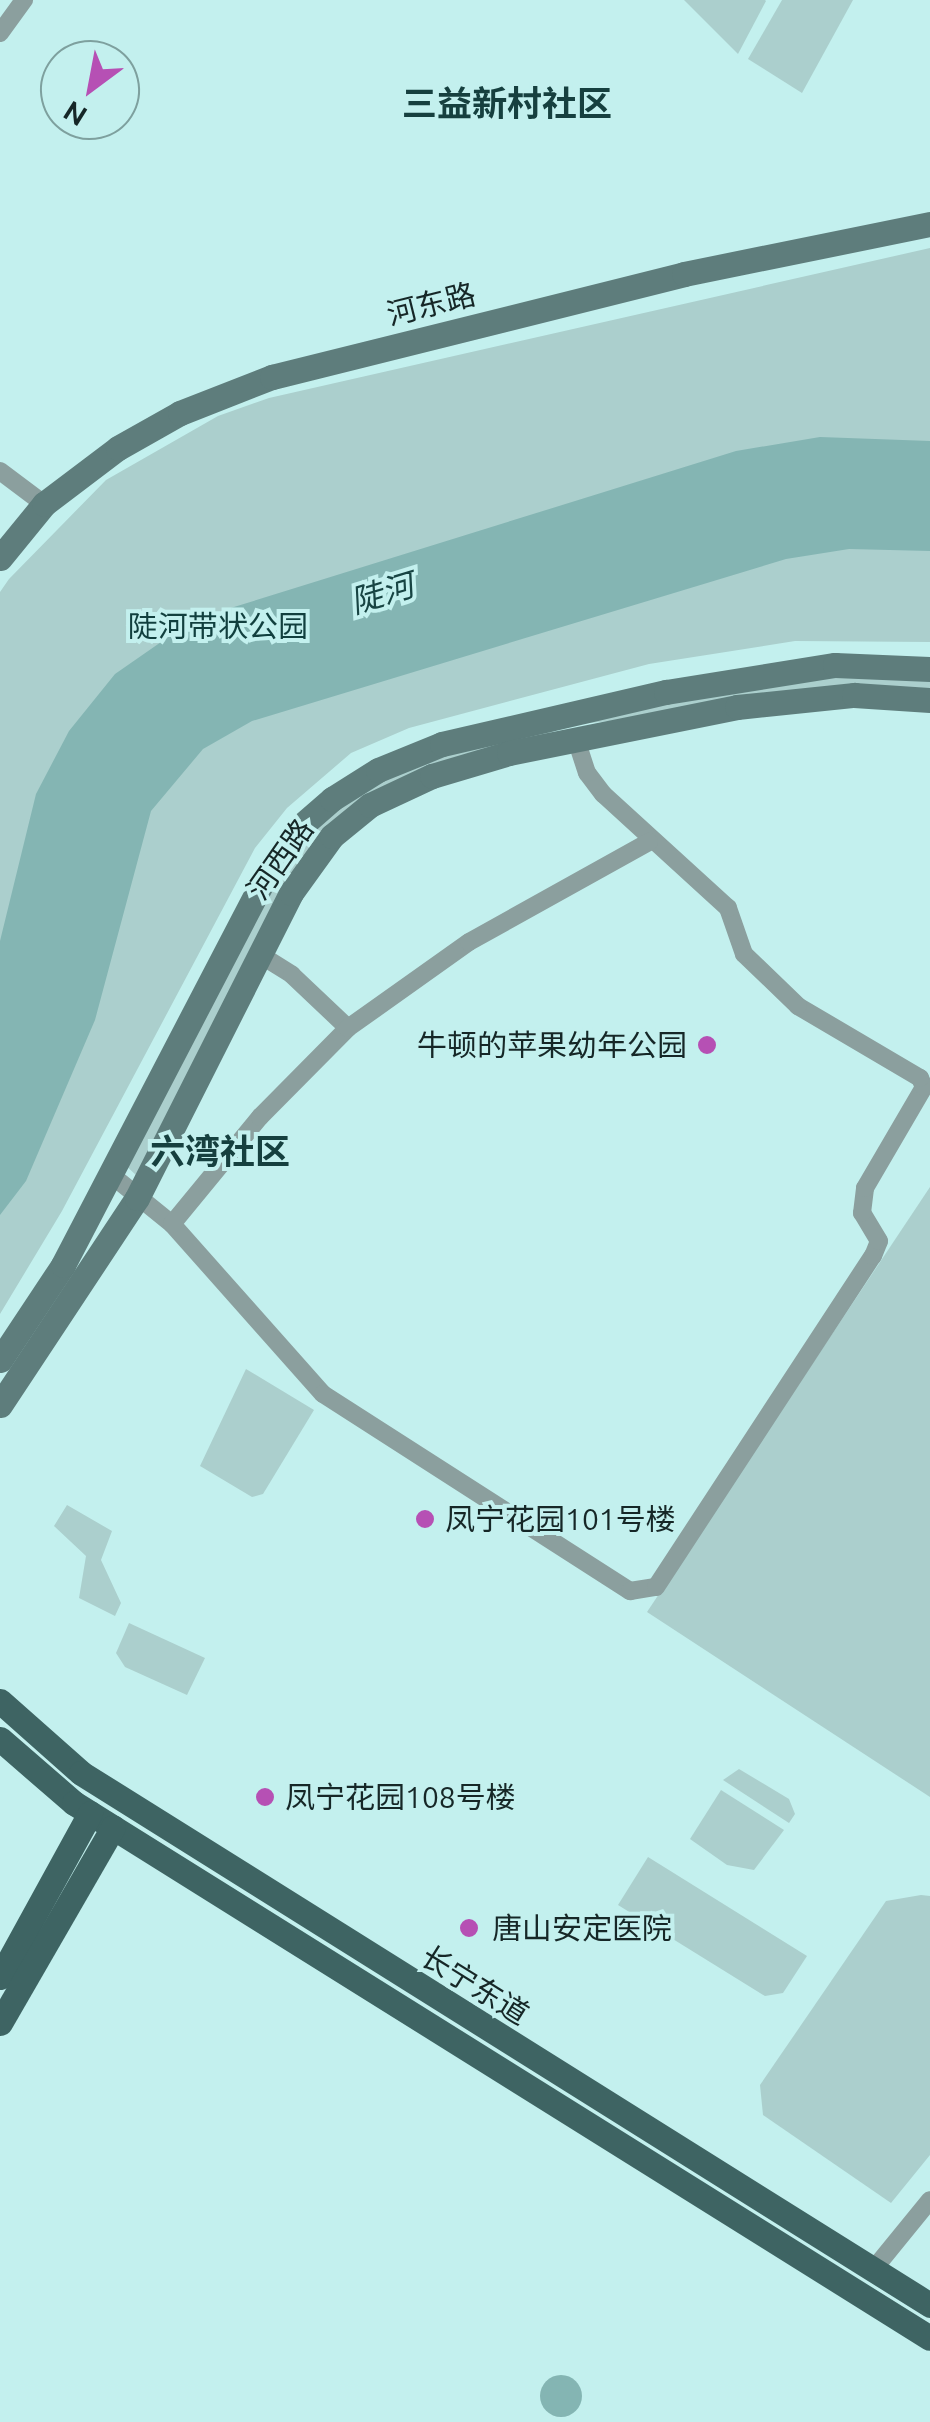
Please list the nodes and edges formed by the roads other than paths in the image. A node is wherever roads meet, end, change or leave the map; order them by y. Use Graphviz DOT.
graph roads {
  1 [pos="24,0"];
  2 [pos="0,33"];
  3 [pos="930,224"];
  4 [pos="0,470"];
  5 [pos="44,504"];
  6 [pos="0,558"];
  7 [pos="930,670"];
  8 [pos="930,700"];
  9 [pos="565,715"];
  10 [pos="576,740"];
  11 [pos="649,842"];
  12 [pos="258,954"];
  13 [pos="348,1028"];
  14 [pos="109,1173"];
  15 [pos="137,1198"];
  16 [pos="172,1224"];
  17 [pos="0,1360"];
  18 [pos="0,1405"];
  19 [pos="0,1701"];
  20 [pos="0,1739"];
  21 [pos="90,1813"];
  22 [pos="113,1827"];
  23 [pos="0,1977"];
  24 [pos="0,2024"];
  25 [pos="930,2200"];
  26 [pos="873,2270"];
  27 [pos="930,2306"];
  28 [pos="930,2338"];
  1 -- 2 [label="street"];
  3 -- 5 [label="main road, 河东路"];
  4 -- 5 [label="street"];
  5 -- 6 [label="main road, 河东路"];
  7 -- 9 [label="main road, 河西路"];
  8 -- 10 [label="main road, 河西路"];
  9 -- 10 [label="main road"];
  9 -- 14 [label="main road, 河西路"];
  10 -- 11 [label="street"];
  10 -- 12 [label="main road, 河西路"];
  11 -- 13 [label="street"];
  11 -- 16 [label="street"];
  12 -- 13 [label="street"];
  12 -- 15 [label="main road, 河西路"];
  13 -- 16 [label="street"];
  14 -- 15 [label="street"];
  14 -- 17 [label="main road, 河西路"];
  15 -- 16 [label="street"];
  15 -- 18 [label="main road, 河西路"];
  19 -- 26 [label="main road, 长宁东道"];
  20 -- 21 [label="main road, 长宁东道"];
  21 -- 22 [label="main road, 长宁东道"];
  21 -- 23 [label="main road"];
  22 -- 24 [label="main road"];
  22 -- 28 [label="main road, 长宁东道"];
  25 -- 26 [label="street"];
  26 -- 27 [label="main road, 长宁东道"];
}
